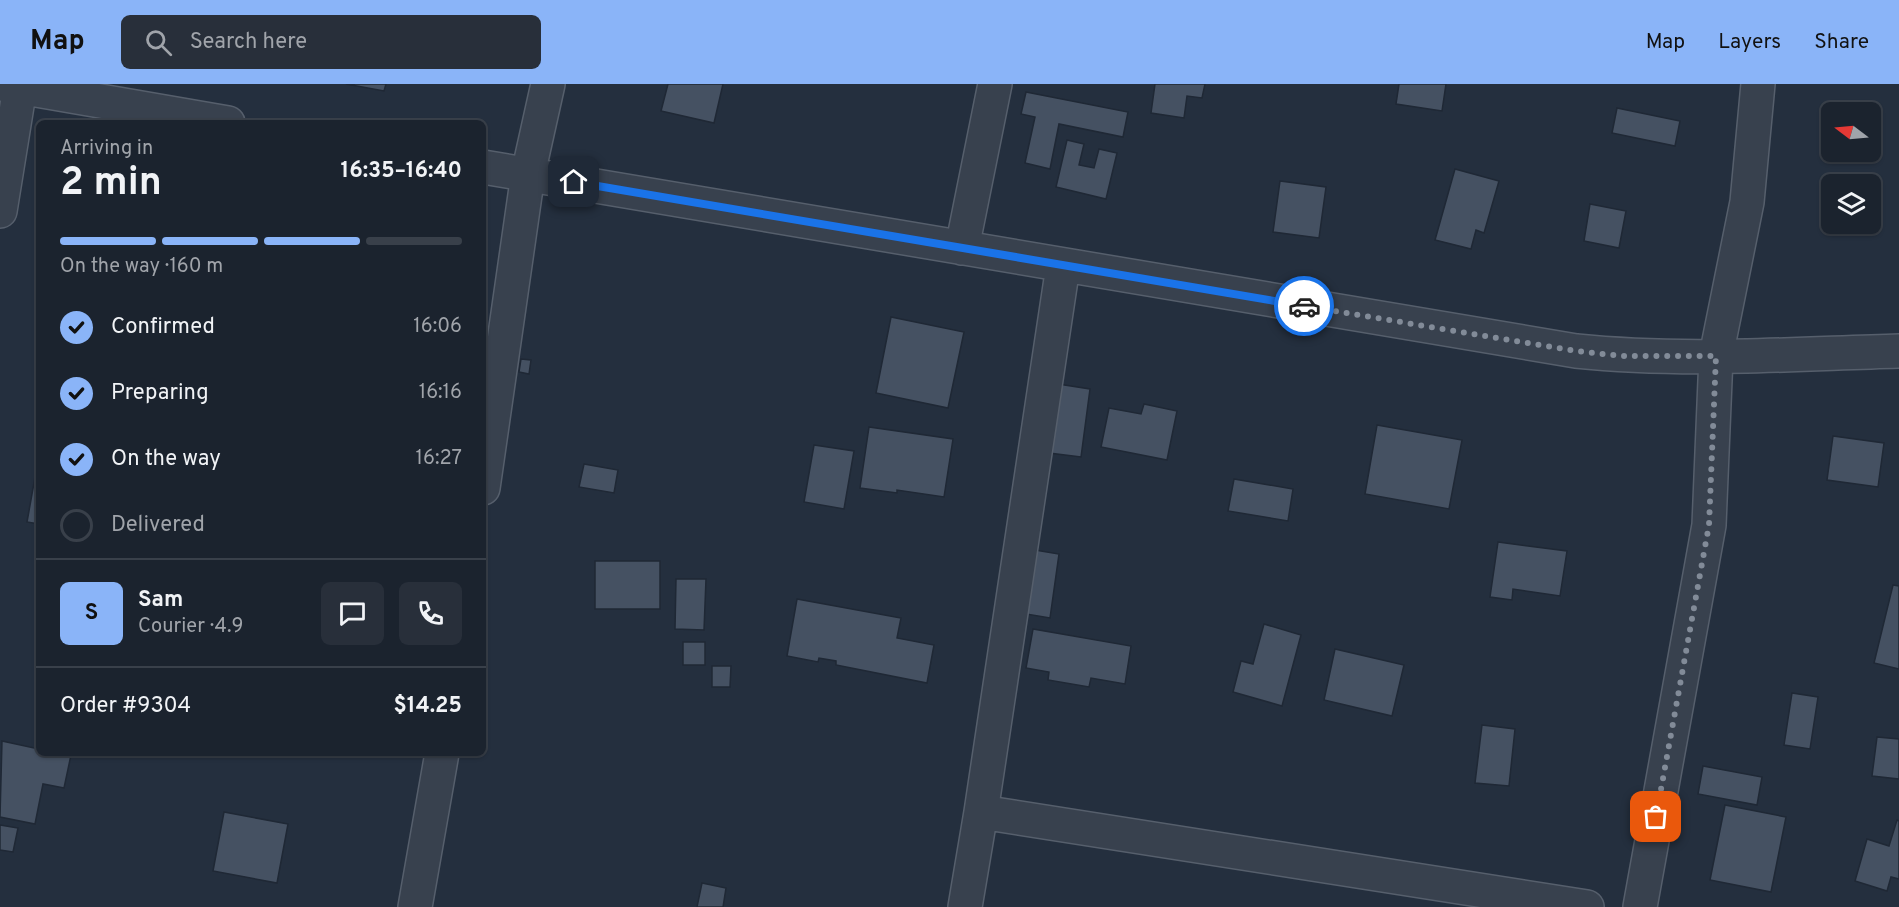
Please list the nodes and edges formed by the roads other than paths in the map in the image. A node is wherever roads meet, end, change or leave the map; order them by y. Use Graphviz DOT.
graph roads {
  1 [pos="548,84"];
  2 [pos="995,84"];
  3 [pos="1758,84"];
  4 [pos="11,86"];
  5 [pos="106,93"];
  6 [pos="216,120"];
  7 [pos="486,167"];
  8 [pos="528,174"];
  9 [pos="0,211"];
  10 [pos="962,248"];
  11 [pos="1063,266"];
  12 [pos="1899,351"];
  13 [pos="1716,356"];
  14 [pos="486,467"];
  15 [pos="441,756"];
  16 [pos="981,812"];
  17 [pos="415,907"];
  18 [pos="964,907"];
  19 [pos="1587,907"];
  20 [pos="1640,907"];
  1 -- 8 [label="street"];
  2 -- 10 [label="street"];
  3 -- 13 [label="street"];
  4 -- 5 [label="street"];
  4 -- 9 [label="street"];
  5 -- 6 [label="street"];
  7 -- 8 [label="street"];
  8 -- 10 [label="street"];
  8 -- 14 [label="street"];
  10 -- 11 [label="street"];
  11 -- 13 [label="street"];
  11 -- 16 [label="street"];
  12 -- 13 [label="street"];
  13 -- 20 [label="street"];
  15 -- 17 [label="street"];
  16 -- 18 [label="street"];
  16 -- 19 [label="street"];
}
